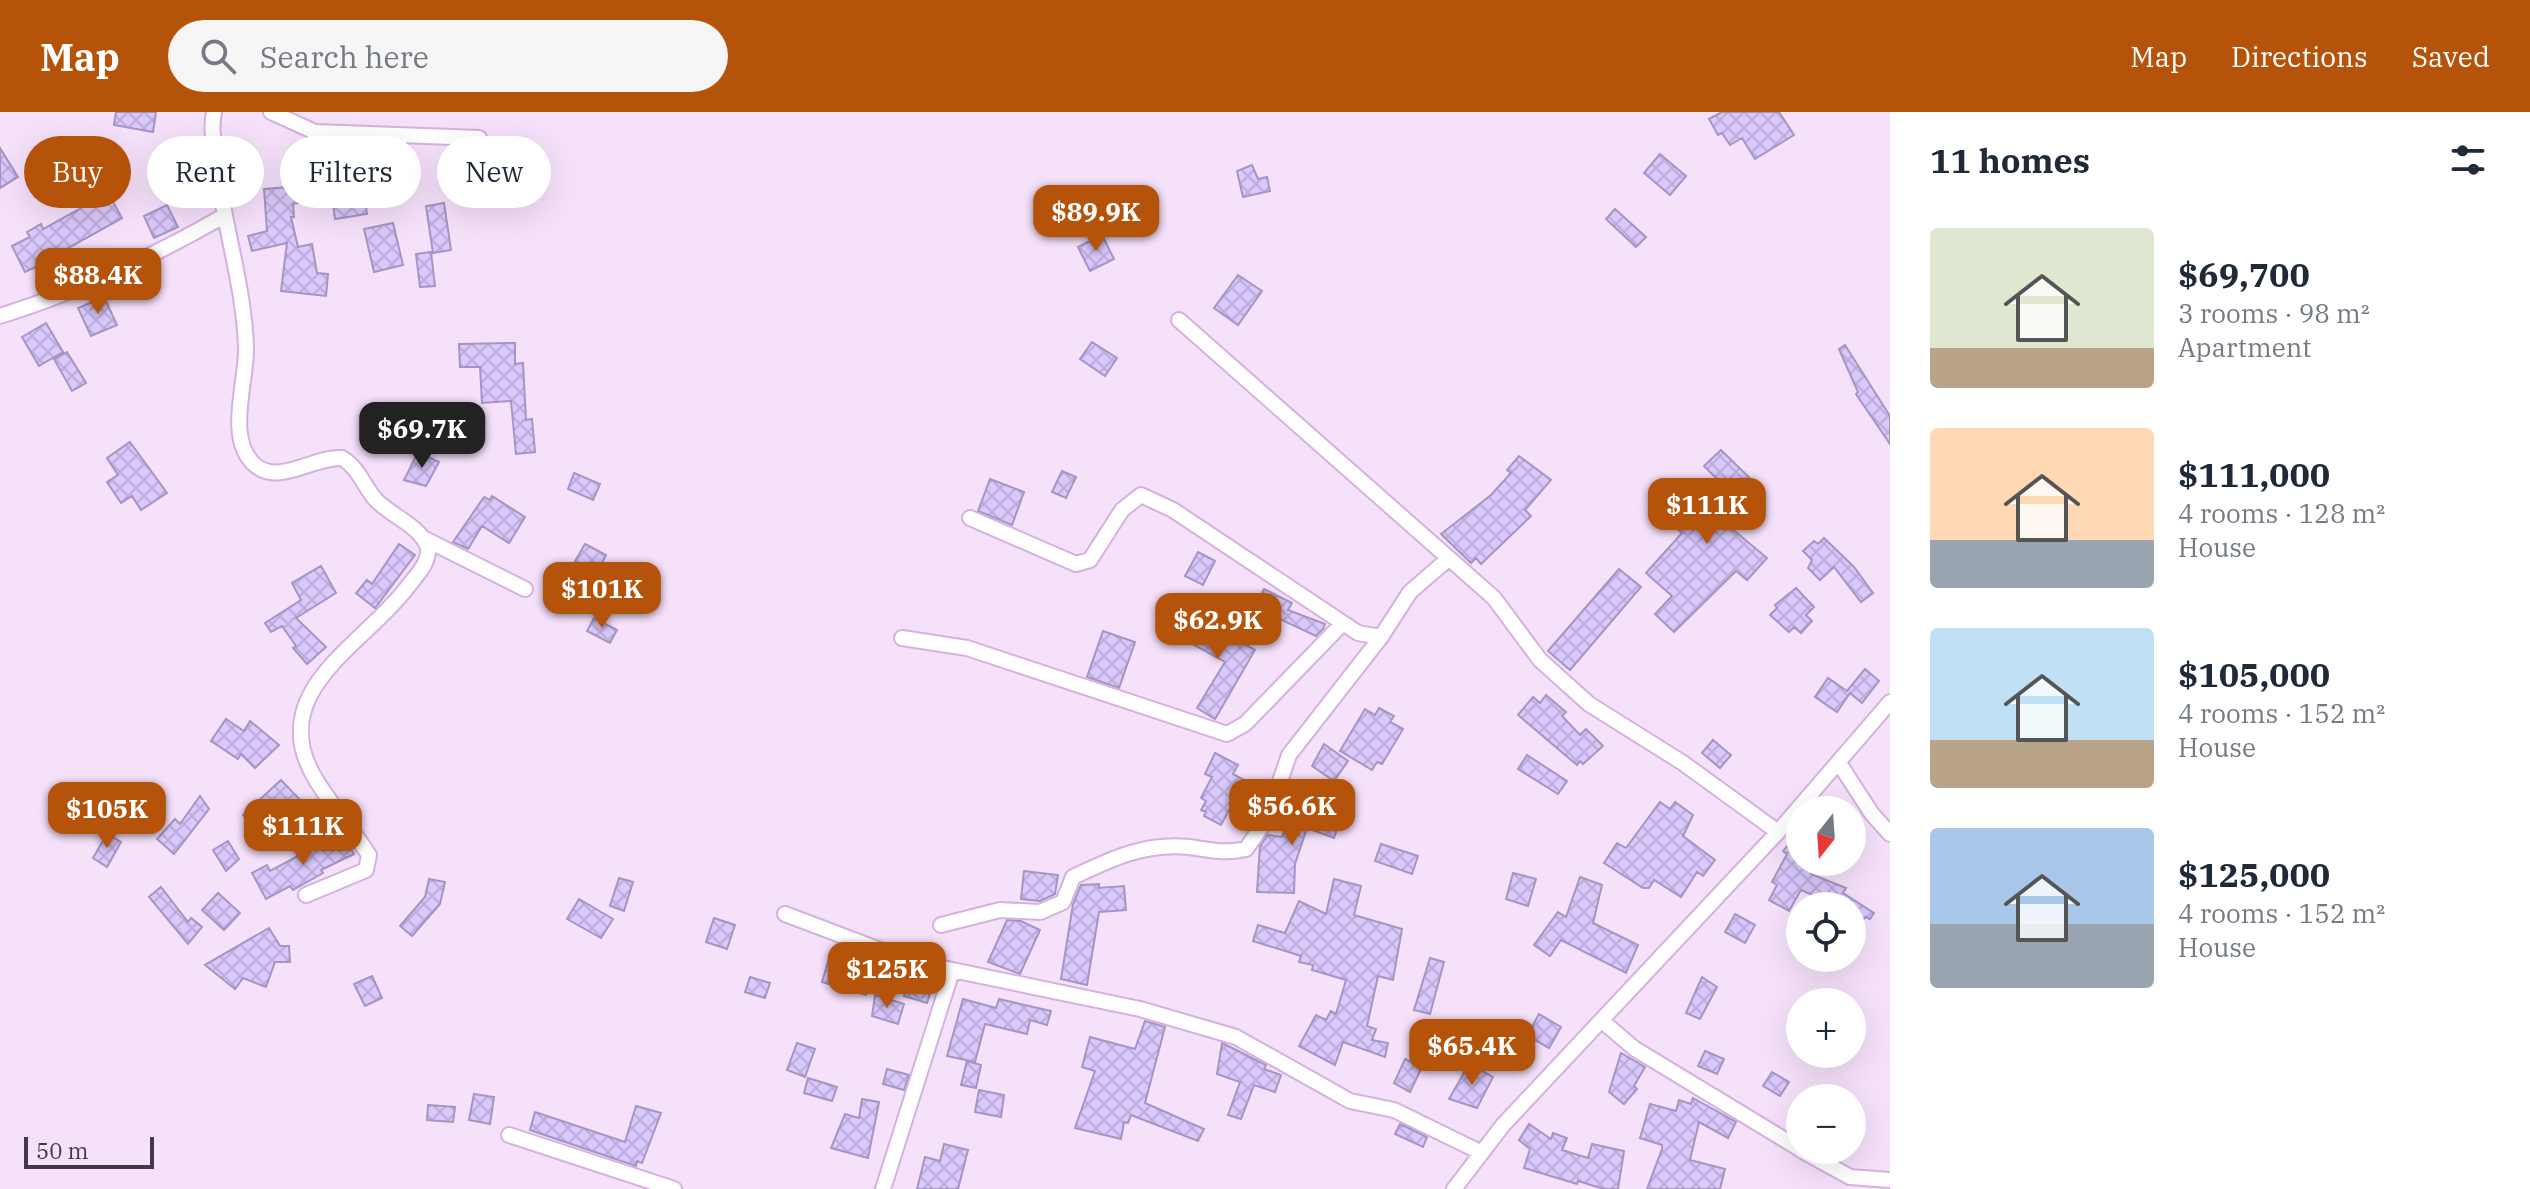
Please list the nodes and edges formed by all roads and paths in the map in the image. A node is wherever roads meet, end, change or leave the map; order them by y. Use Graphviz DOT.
graph roads {
  1 [pos="214,112"];
  2 [pos="271,112"];
  3 [pos="437,136"];
  4 [pos="222,217"];
  5 [pos="0,316"];
  6 [pos="1179,320"];
  7 [pos="970,518"];
  8 [pos="425,539"];
  9 [pos="1447,560"];
  10 [pos="525,589"];
  11 [pos="1343,623"];
  12 [pos="1381,637"];
  13 [pos="902,638"];
  14 [pos="1890,702"];
  15 [pos="1839,763"];
  16 [pos="1778,832"];
  17 [pos="1890,834"];
  18 [pos="306,895"];
  19 [pos="785,914"];
  20 [pos="941,925"];
  21 [pos="952,971"];
  22 [pos="1602,1021"];
  23 [pos="509,1135"];
  24 [pos="1786,1141"];
  25 [pos="1482,1153"];
  26 [pos="1826,1164"];
  27 [pos="1890,1180"];
  28 [pos="674,1189"];
  29 [pos="883,1189"];
  30 [pos="1454,1189"];
  1 -- 4 [label="street"];
  2 -- 3 [label="street"];
  4 -- 5 [label="street"];
  4 -- 8 [label="street"];
  6 -- 9 [label="street"];
  7 -- 11 [label="street"];
  8 -- 10 [label="street"];
  8 -- 18 [label="street"];
  9 -- 12 [label="street"];
  9 -- 16 [label="street"];
  11 -- 12 [label="street"];
  11 -- 13 [label="street"];
  12 -- 20 [label="street"];
  14 -- 15 [label="street"];
  15 -- 16 [label="street"];
  15 -- 17 [label="street"];
  16 -- 22 [label="street"];
  19 -- 21 [label="street"];
  21 -- 25 [label="street"];
  21 -- 29 [label="street"];
  22 -- 24 [label="street"];
  22 -- 25 [label="street"];
  23 -- 28 [label="street"];
  25 -- 30 [label="street"];
  26 -- 27 [label="street"];
}
